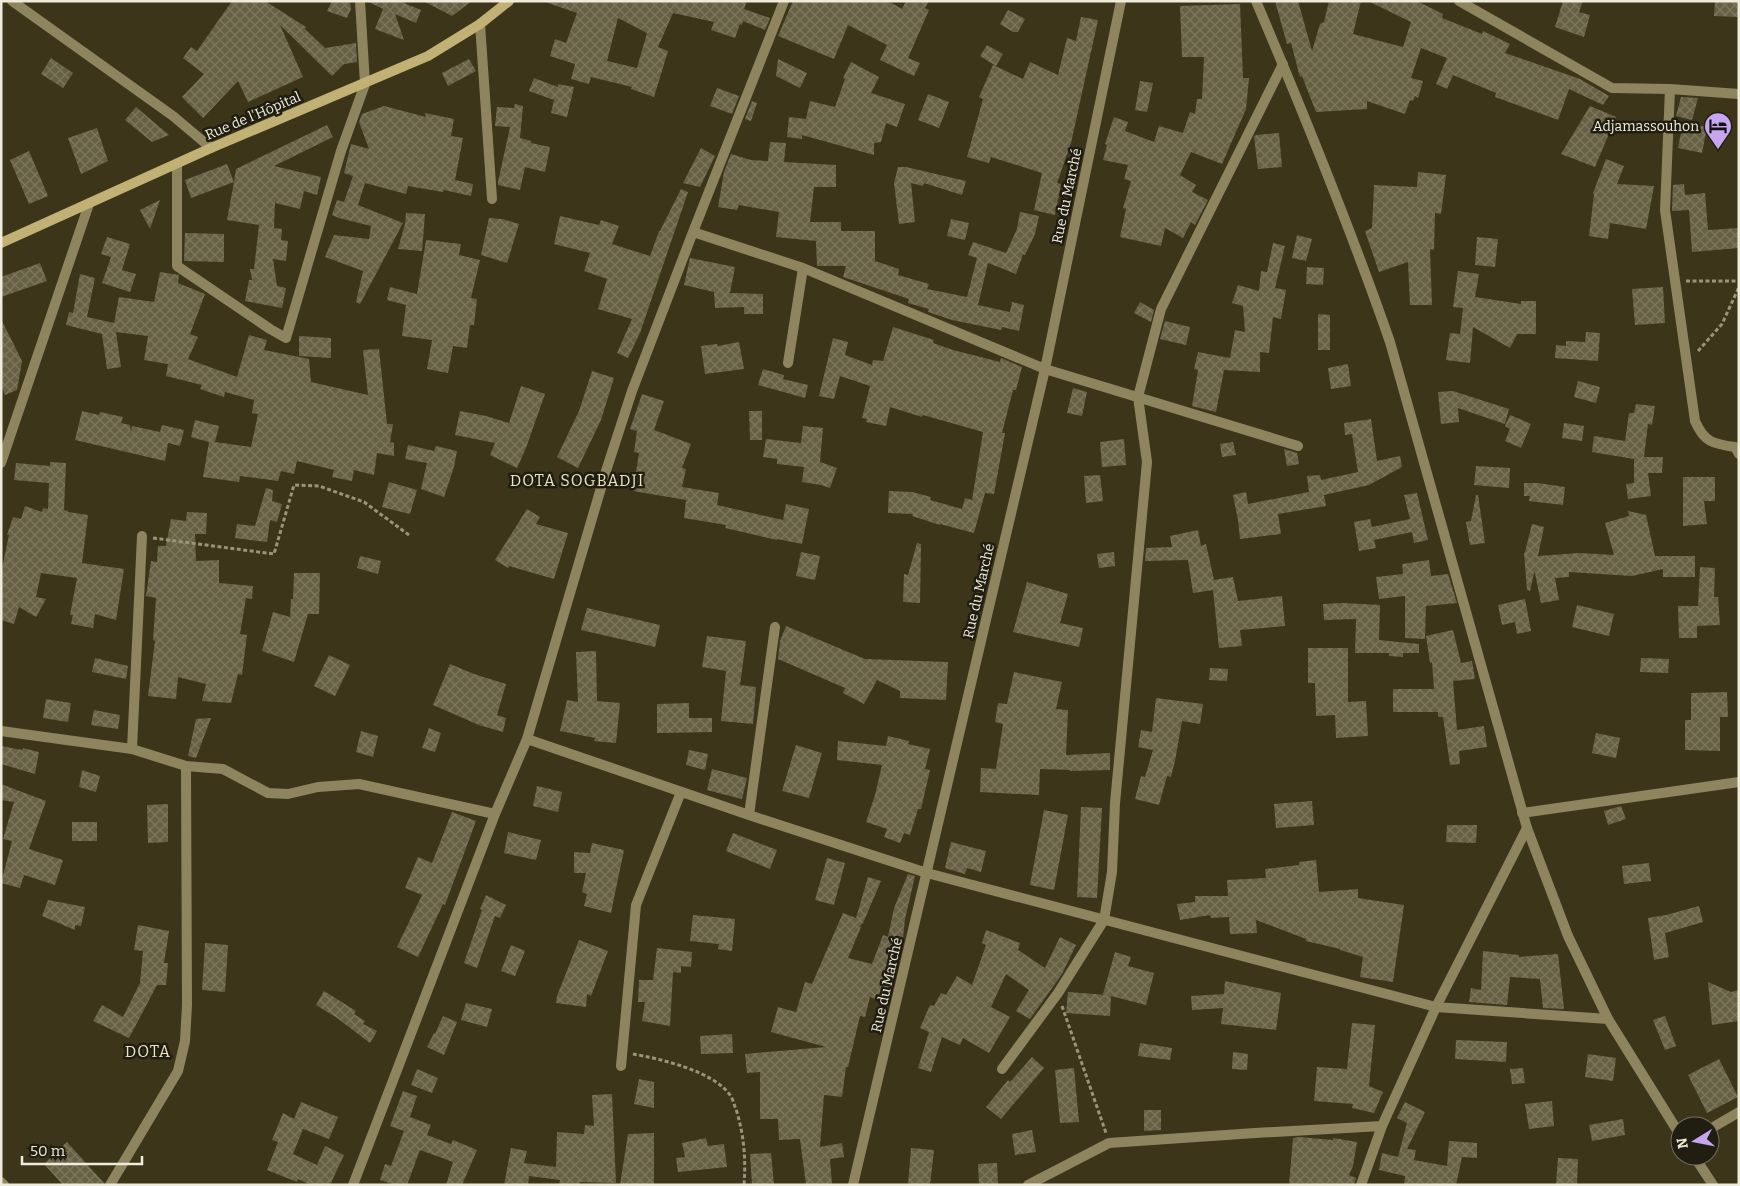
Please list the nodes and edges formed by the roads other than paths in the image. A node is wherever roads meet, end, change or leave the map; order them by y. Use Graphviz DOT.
graph roads {
  1 [pos="12,1"];
  2 [pos="360,1"];
  3 [pos="509,1"];
  4 [pos="784,1"];
  5 [pos="1122,1"];
  6 [pos="1256,1"];
  7 [pos="1459,1"];
  8 [pos="480,24"];
  9 [pos="1283,64"];
  10 [pos="365,84"];
  11 [pos="1670,89"];
  12 [pos="1739,94"];
  13 [pos="212,148"];
  14 [pos="177,164"];
  15 [pos="492,199"];
  16 [pos="89,204"];
  17 [pos="693,232"];
  18 [pos="1,243"];
  19 [pos="803,268"];
  20 [pos="788,363"];
  21 [pos="1045,369"];
  22 [pos="1138,397"];
  23 [pos="1298,446"];
  24 [pos="1739,454"];
  25 [pos="1,463"];
  26 [pos="142,536"];
  27 [pos="775,627"];
  28 [pos="1,731"];
  29 [pos="527,739"];
  30 [pos="132,749"];
  31 [pos="186,766"];
  32 [pos="1739,782"];
  33 [pos="681,792"];
  34 [pos="1522,812"];
  35 [pos="495,814"];
  36 [pos="749,815"];
  37 [pos="1527,828"];
  38 [pos="927,873"];
  39 [pos="1104,920"];
  40 [pos="1436,1007"];
  41 [pos="1608,1019"];
  42 [pos="621,1066"];
  43 [pos="1002,1069"];
  44 [pos="1739,1112"];
  45 [pos="1670,1119"];
  46 [pos="1720,1124"];
  47 [pos="1382,1126"];
  48 [pos="1701,1166"];
  49 [pos="110,1185"];
  50 [pos="353,1185"];
  51 [pos="854,1185"];
  52 [pos="1028,1185"];
  53 [pos="1361,1185"];
  54 [pos="1713,1185"];
  1 -- 13 [label="street"];
  2 -- 10 [label="street"];
  3 -- 8 [label="main road, Rue de l'Hôpital"];
  4 -- 17 [label="street"];
  5 -- 21 [label="street, Rue du Marché"];
  6 -- 9 [label="street"];
  7 -- 11 [label="street"];
  8 -- 10 [label="main road, Rue de l'Hôpital"];
  8 -- 15 [label="street"];
  9 -- 22 [label="street"];
  9 -- 34 [label="street"];
  10 -- 13 [label="main road, Rue de l'Hôpital"];
  10 -- 14 [label="street"];
  11 -- 12 [label="street"];
  11 -- 24 [label="street"];
  13 -- 14 [label="main road, Rue de l'Hôpital"];
  14 -- 16 [label="main road, Rue de l'Hôpital"];
  16 -- 18 [label="main road, Rue de l'Hôpital"];
  16 -- 25 [label="street"];
  17 -- 19 [label="street"];
  17 -- 29 [label="street"];
  19 -- 20 [label="street"];
  19 -- 21 [label="street"];
  21 -- 22 [label="street"];
  21 -- 38 [label="street, Rue du Marché"];
  22 -- 23 [label="street"];
  22 -- 39 [label="street"];
  26 -- 30 [label="street"];
  27 -- 36 [label="street"];
  28 -- 30 [label="street"];
  29 -- 33 [label="street"];
  29 -- 35 [label="street"];
  30 -- 31 [label="street"];
  31 -- 35 [label="street"];
  31 -- 49 [label="street"];
  32 -- 34 [label="street"];
  33 -- 36 [label="street"];
  33 -- 42 [label="street"];
  34 -- 37 [label="street"];
  35 -- 50 [label="street"];
  36 -- 38 [label="street"];
  37 -- 40 [label="street"];
  37 -- 41 [label="street"];
  38 -- 39 [label="street"];
  38 -- 51 [label="street, Rue du Marché"];
  39 -- 40 [label="street"];
  39 -- 43 [label="street"];
  40 -- 41 [label="street"];
  40 -- 47 [label="street"];
  41 -- 45 [label="street"];
  44 -- 46 [label="street"];
  47 -- 52 [label="street"];
  47 -- 53 [label="street"];
  48 -- 54 [label="street"];
}
